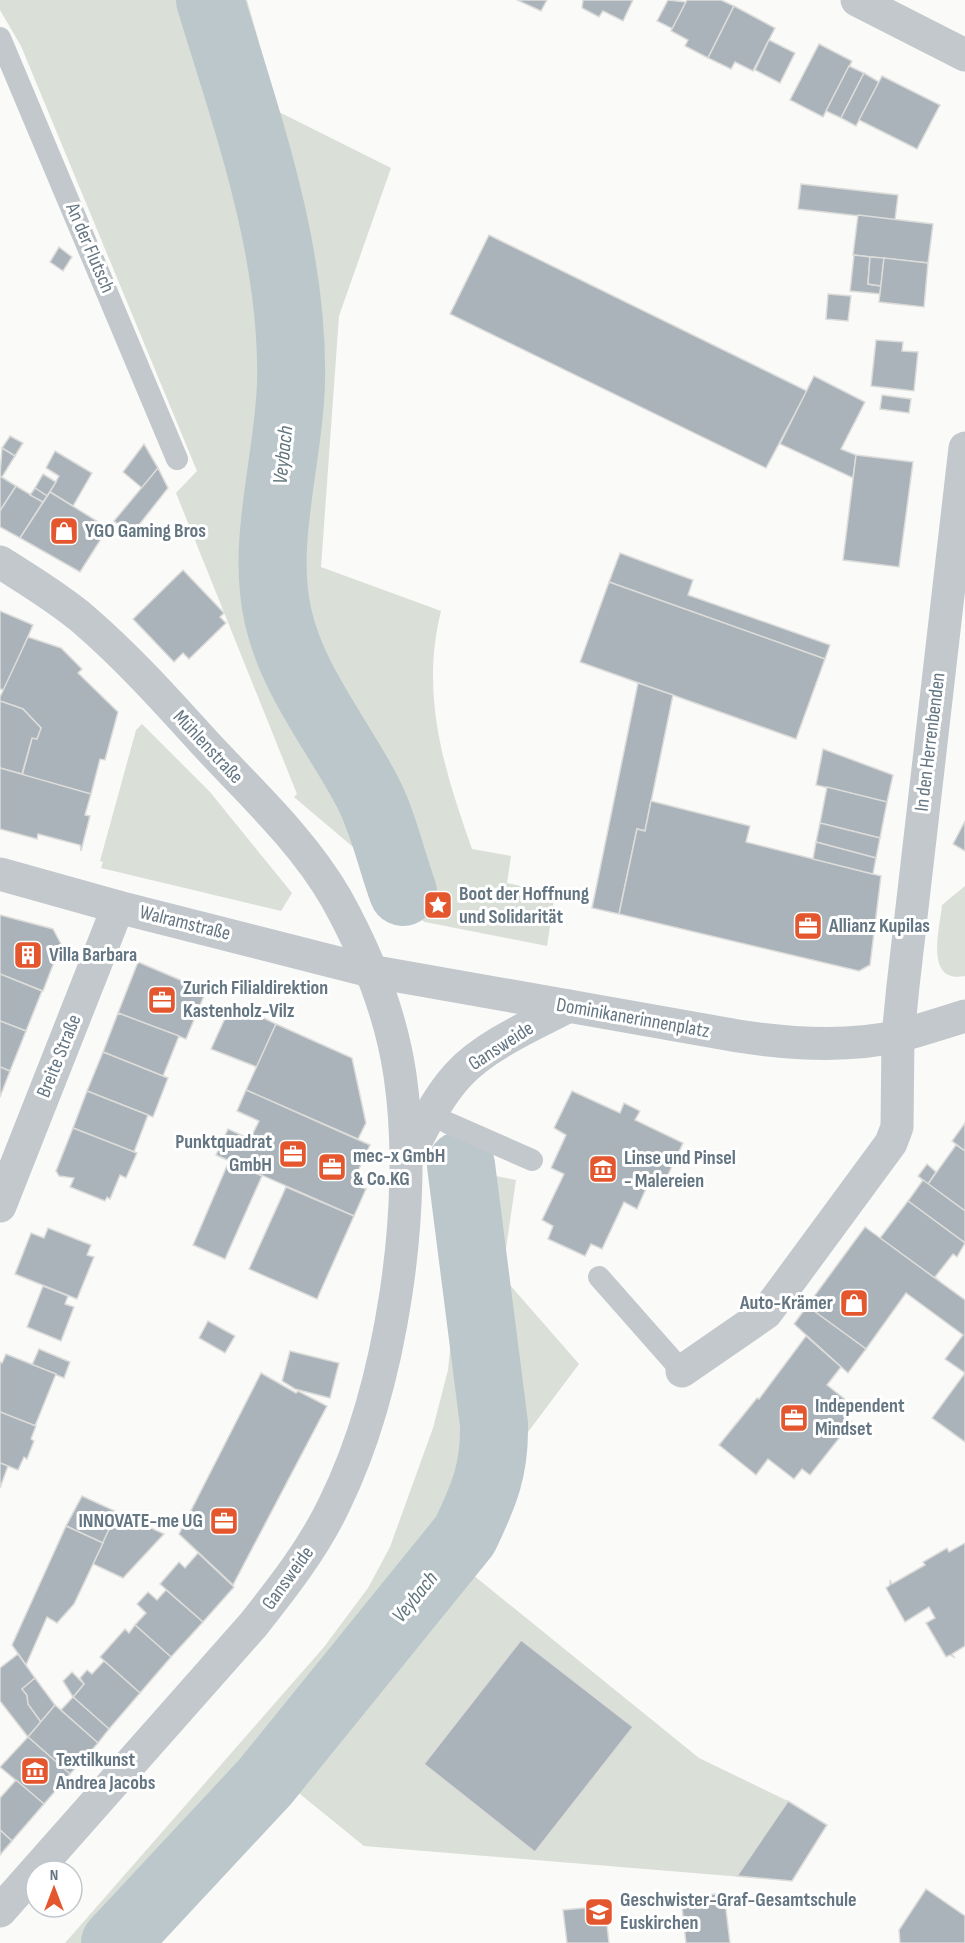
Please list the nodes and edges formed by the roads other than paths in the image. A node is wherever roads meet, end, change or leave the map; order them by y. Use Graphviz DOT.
graph roads {
  1 [pos="857,0"];
  2 [pos="0,38"];
  3 [pos="965,55"];
  4 [pos="965,448"];
  5 [pos="177,459"];
  6 [pos="0,562"];
  7 [pos="0,874"];
  8 [pos="118,907"];
  9 [pos="370,971"];
  10 [pos="569,1006"];
  11 [pos="965,1016"];
  12 [pos="898,1036"];
  13 [pos="448,1124"];
  14 [pos="407,1160"];
  15 [pos="532,1160"];
  16 [pos="0,1206"];
  17 [pos="600,1277"];
  18 [pos="682,1371"];
  19 [pos="0,1911"];
  1 -- 3 [label="street"];
  2 -- 5 [label="lane, An der Flutsch"];
  4 -- 12 [label="street, In den Herrenbenden"];
  6 -- 9 [label="street, Mühlenstraße"];
  7 -- 8 [label="street, Walramstraße"];
  8 -- 9 [label="street, Walramstraße"];
  8 -- 16 [label="street, Breite Straße"];
  9 -- 10 [label="street, Dominikanerinnenplatz"];
  9 -- 14 [label="street, Gansweide"];
  10 -- 12 [label="street, Dominikanerinnenplatz"];
  10 -- 14 [label="street, Gansweide"];
  11 -- 12 [label="street, Dominikanerinnenplatz"];
  12 -- 18 [label="street"];
  13 -- 15 [label="lane"];
  14 -- 19 [label="street, Gansweide"];
  17 -- 18 [label="lane"];
}
